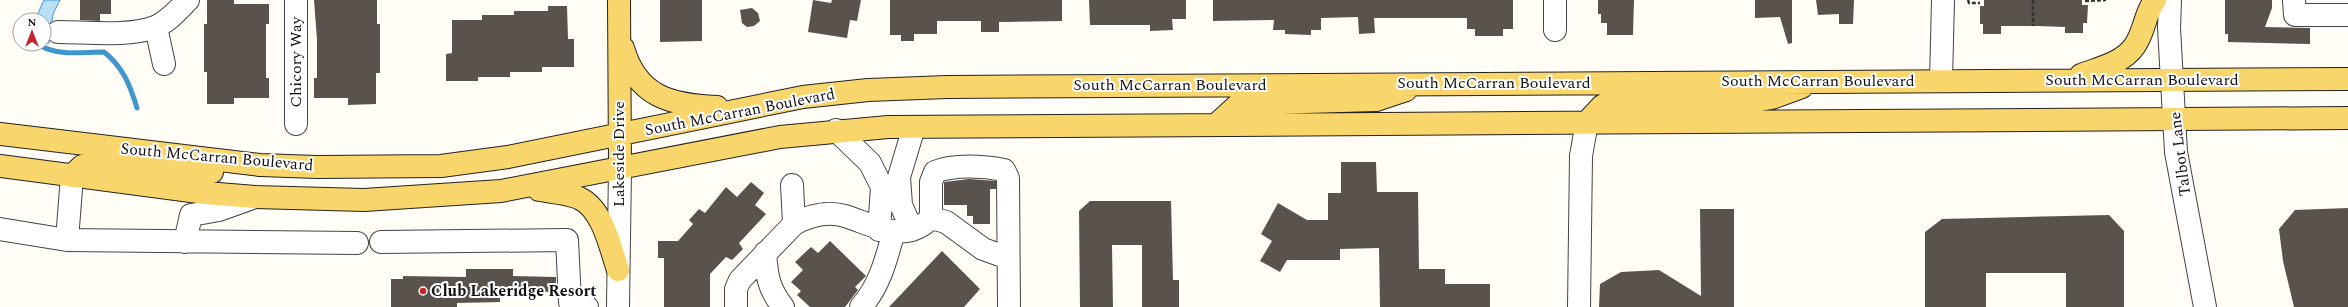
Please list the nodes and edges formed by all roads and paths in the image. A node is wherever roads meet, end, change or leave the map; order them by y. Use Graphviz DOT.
graph roads {
  1 [pos="188,0"];
  2 [pos="296,0"];
  3 [pos="619,0"];
  4 [pos="1555,0"];
  5 [pos="1943,0"];
  6 [pos="1968,0"];
  7 [pos="2033,0"];
  8 [pos="2106,0"];
  9 [pos="2155,0"];
  10 [pos="2170,0"];
  11 [pos="2294,0"];
  12 [pos="2085,2"];
  13 [pos="1980,3"];
  14 [pos="2348,15"];
  15 [pos="163,22"];
  16 [pos="2033,26"];
  17 [pos="1554,30"];
  18 [pos="58,32"];
  19 [pos="619,36"];
  20 [pos="164,64"];
  21 [pos="2348,78"];
  22 [pos="2068,80"];
  23 [pos="2173,80"];
  24 [pos="1941,81"];
  25 [pos="1817,82"];
  26 [pos="1426,83"];
  27 [pos="749,108"];
  28 [pos="2348,118"];
  29 [pos="2174,120"];
  30 [pos="1587,122"];
  31 [pos="296,124"];
  32 [pos="1217,124"];
  33 [pos="914,127"];
  34 [pos="836,130"];
  35 [pos="0,134"];
  36 [pos="620,135"];
  37 [pos="260,165"];
  38 [pos="0,166"];
  39 [pos="620,168"];
  40 [pos="72,176"];
  41 [pos="792,185"];
  42 [pos="526,187"];
  43 [pos="255,197"];
  44 [pos="931,218"];
  45 [pos="794,224"];
  46 [pos="0,229"];
  47 [pos="895,230"];
  48 [pos="67,240"];
  49 [pos="185,242"];
  50 [pos="381,242"];
  51 [pos="357,243"];
  52 [pos="765,253"];
  53 [pos="1008,258"];
  54 [pos="618,270"];
  55 [pos="579,305"];
  56 [pos="618,307"];
  57 [pos="736,307"];
  58 [pos="783,307"];
  59 [pos="861,307"];
  60 [pos="1009,307"];
  61 [pos="1578,307"];
  62 [pos="2205,307"];
  1 -- 15 [label="street"];
  2 -- 31 [label="street, Chicory Way"];
  3 -- 19 [label="main road, Lakeside Drive"];
  4 -- 17 [label="street"];
  5 -- 24 [label="street"];
  6 -- 13 [label="path"];
  7 -- 16 [label="path"];
  8 -- 12 [label="path"];
  9 -- 22 [label="main road"];
  10 -- 23 [label="street, Talbot Lane"];
  11 -- 14 [label="street"];
  15 -- 18 [label="street"];
  15 -- 20 [label="street"];
  19 -- 27 [label="main road"];
  19 -- 36 [label="main road, Lakeside Drive"];
  21 -- 23 [label="main road, South McCarran Boulevard"];
  22 -- 23 [label="main road, South McCarran Boulevard"];
  22 -- 24 [label="main road, South McCarran Boulevard"];
  23 -- 29 [label="street, Talbot Lane"];
  24 -- 25 [label="main road, South McCarran Boulevard"];
  25 -- 26 [label="main road, South McCarran Boulevard"];
  25 -- 30 [label="main road"];
  26 -- 27 [label="main road, South McCarran Boulevard"];
  26 -- 32 [label="main road"];
  27 -- 36 [label="main road, South McCarran Boulevard"];
  28 -- 29 [label="main road, South McCarran Boulevard"];
  29 -- 30 [label="main road, South McCarran Boulevard"];
  29 -- 62 [label="street, Talbot Lane"];
  30 -- 32 [label="main road, South McCarran Boulevard"];
  30 -- 61 [label="street"];
  32 -- 33 [label="main road, South McCarran Boulevard"];
  33 -- 34 [label="main road, South McCarran Boulevard"];
  33 -- 47 [label="street"];
  34 -- 39 [label="main road, South McCarran Boulevard"];
  34 -- 47 [label="street"];
  35 -- 37 [label="main road, South McCarran Boulevard"];
  36 -- 37 [label="main road, South McCarran Boulevard"];
  36 -- 39 [label="main road, Lakeside Drive"];
  37 -- 40 [label="main road"];
  38 -- 40 [label="main road, South McCarran Boulevard"];
  39 -- 42 [label="main road, South McCarran Boulevard"];
  39 -- 54 [label="street, Lakeside Drive"];
  40 -- 43 [label="main road, South McCarran Boulevard"];
  40 -- 48 [label="street"];
  41 -- 45 [label="street"];
  42 -- 43 [label="main road, South McCarran Boulevard"];
  42 -- 54 [label="main road"];
  43 -- 49 [label="street"];
  44 -- 47 [label="street"];
  44 -- 53 [label="street"];
  44 -- 53 [label="street"];
  45 -- 47 [label="street"];
  45 -- 52 [label="street"];
  46 -- 48 [label="street"];
  47 -- 59 [label="street"];
  48 -- 49 [label="street"];
  49 -- 51 [label="street"];
  50 -- 55 [label="street"];
  52 -- 57 [label="street"];
  52 -- 58 [label="street"];
  53 -- 60 [label="street"];
  54 -- 56 [label="street, Lakeside Drive"];
}
